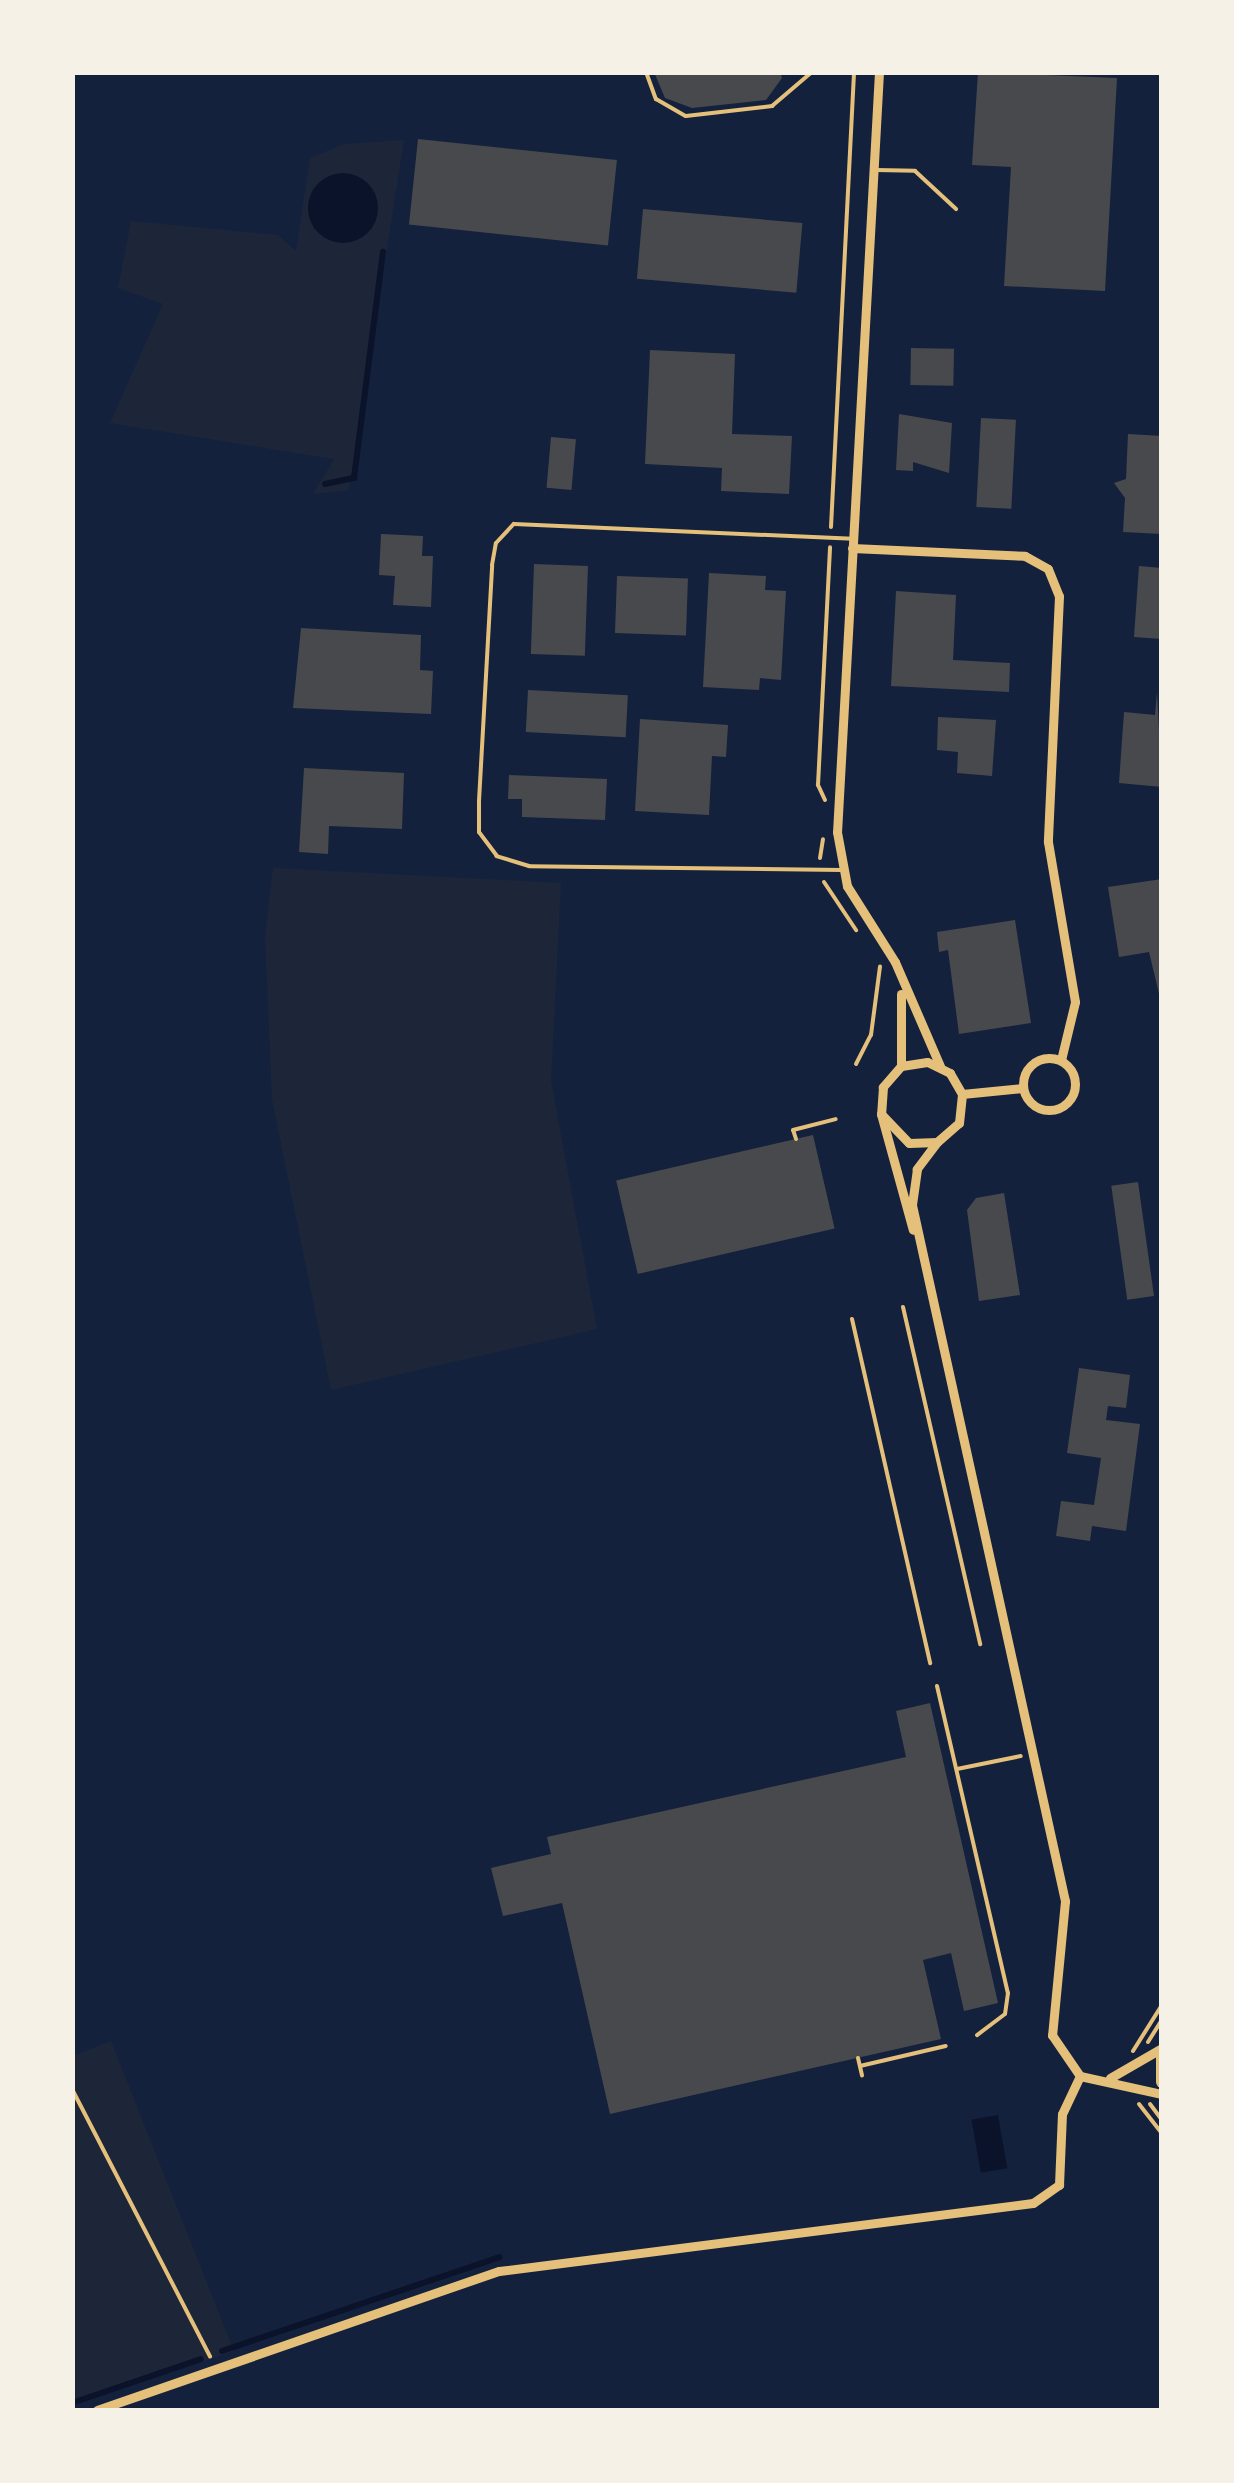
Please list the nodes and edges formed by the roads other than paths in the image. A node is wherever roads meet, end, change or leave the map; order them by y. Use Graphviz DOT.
graph roads {
  1 [pos="879,72"];
  2 [pos="874,170"];
  3 [pos="956,209"];
  4 [pos="852,543"];
  5 [pos="842,870"];
  6 [pos="894,962"];
  7 [pos="1061,1060"];
  8 [pos="902,1066"];
  9 [pos="940,1066"];
  10 [pos="1023,1088"];
  11 [pos="962,1094"];
  12 [pos="881,1114"];
  13 [pos="938,1142"];
  14 [pos="917,1237"];
  15 [pos="1162,2048"];
  16 [pos="1162,2056"];
  17 [pos="1080,2076"];
  18 [pos="1103,2080"];
  19 [pos="1162,2082"];
  20 [pos="1162,2094"];
  21 [pos="97,2410"];
  1 -- 2 [label="street"];
  2 -- 3 [label="lane"];
  2 -- 4 [label="street"];
  4 -- 5 [label="street"];
  4 -- 5 [label="lane"];
  4 -- 7 [label="street"];
  5 -- 6 [label="street"];
  6 -- 8 [label="street"];
  6 -- 9 [label="street"];
  7 -- 10 [label="street"];
  7 -- 10 [label="street"];
  8 -- 9 [label="street"];
  8 -- 12 [label="street"];
  9 -- 11 [label="street"];
  10 -- 11 [label="street"];
  11 -- 13 [label="street"];
  12 -- 13 [label="street"];
  12 -- 14 [label="street"];
  13 -- 14 [label="street"];
  14 -- 17 [label="street"];
  15 -- 18 [label="street"];
  16 -- 19 [label="main road"];
  17 -- 18 [label="street"];
  17 -- 21 [label="street"];
  18 -- 20 [label="street"];
}
